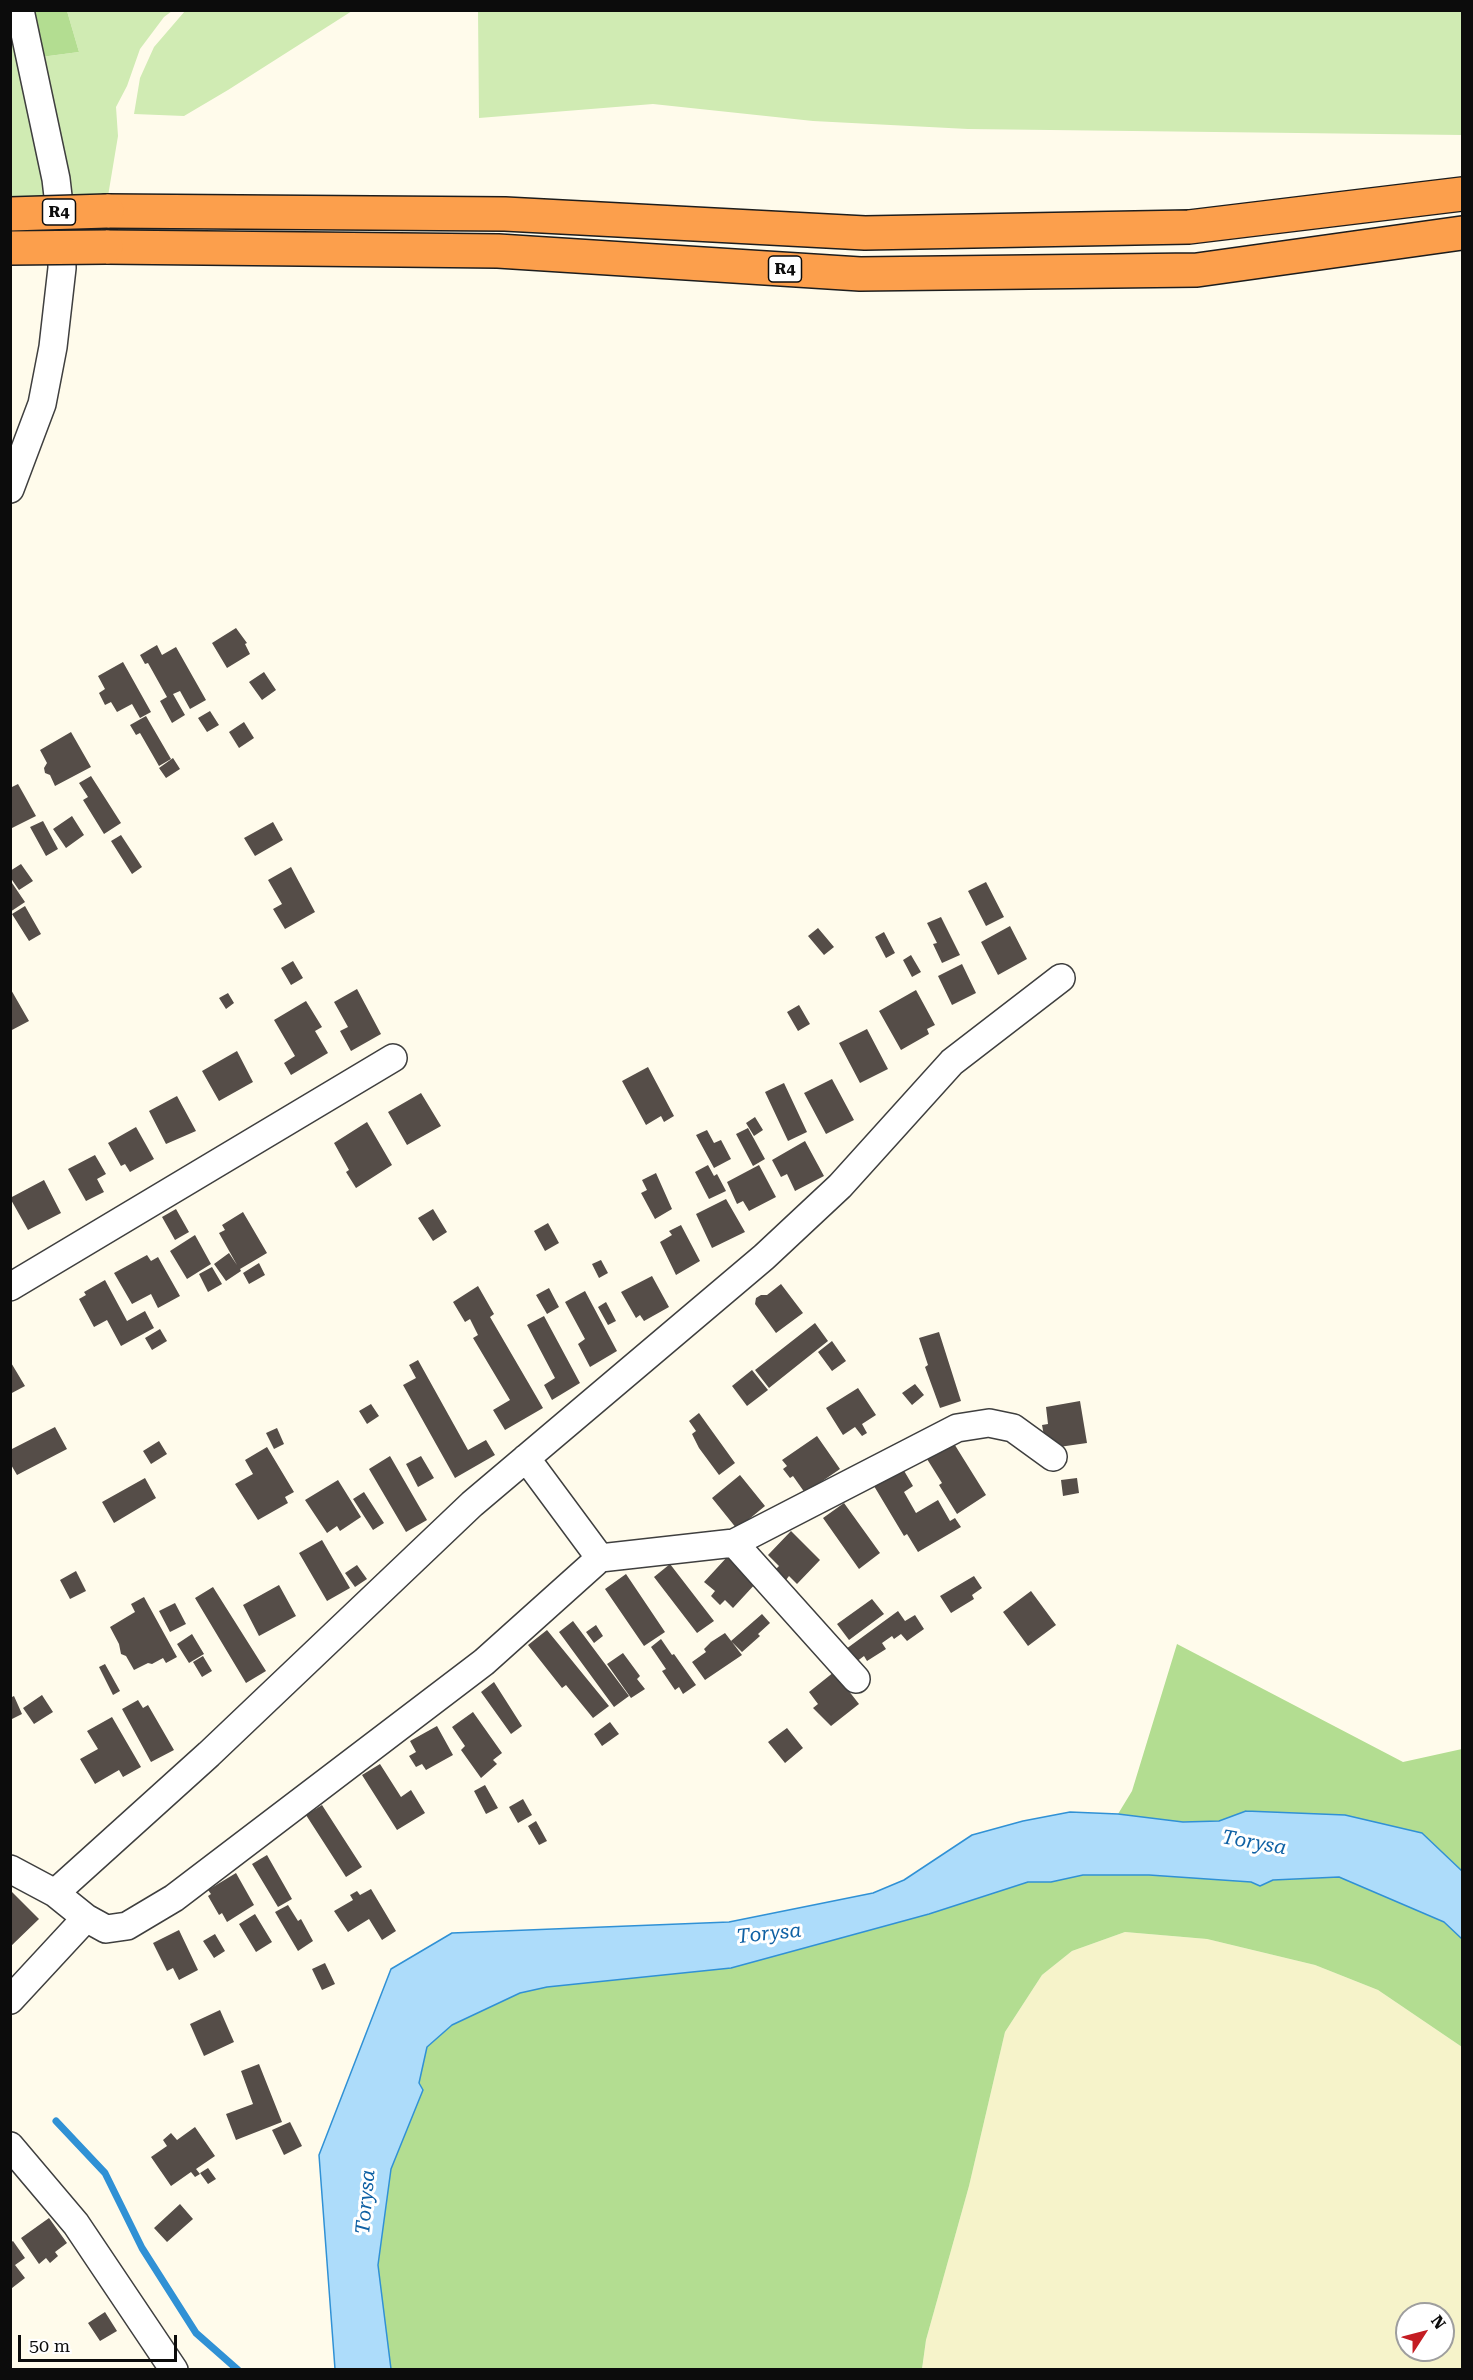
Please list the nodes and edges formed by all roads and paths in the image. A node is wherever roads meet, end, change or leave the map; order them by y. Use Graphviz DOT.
graph roads {
  1 [pos="20,10"];
  2 [pos="1462,194"];
  3 [pos="10,214"];
  4 [pos="1462,233"];
  5 [pos="10,248"];
  6 [pos="10,489"];
  7 [pos="1061,978"];
  8 [pos="393,1058"];
  9 [pos="10,1287"];
  10 [pos="1053,1457"];
  11 [pos="526,1458"];
  12 [pos="734,1543"];
  13 [pos="600,1558"];
  14 [pos="856,1679"];
  15 [pos="10,1869"];
  16 [pos="55,1893"];
  17 [pos="86,1918"];
  18 [pos="10,2000"];
  19 [pos="10,2146"];
  20 [pos="174,2370"];
  1 -- 6 [label="street"];
  2 -- 3 [label="highway, R4, bridge"];
  4 -- 5 [label="highway, R4, bridge"];
  7 -- 11 [label="street"];
  8 -- 9 [label="street"];
  10 -- 12 [label="street"];
  11 -- 13 [label="street"];
  11 -- 16 [label="street"];
  12 -- 13 [label="street"];
  12 -- 14 [label="street"];
  13 -- 17 [label="street"];
  15 -- 16 [label="street"];
  16 -- 17 [label="street"];
  17 -- 18 [label="street"];
  19 -- 20 [label="street"];
}
